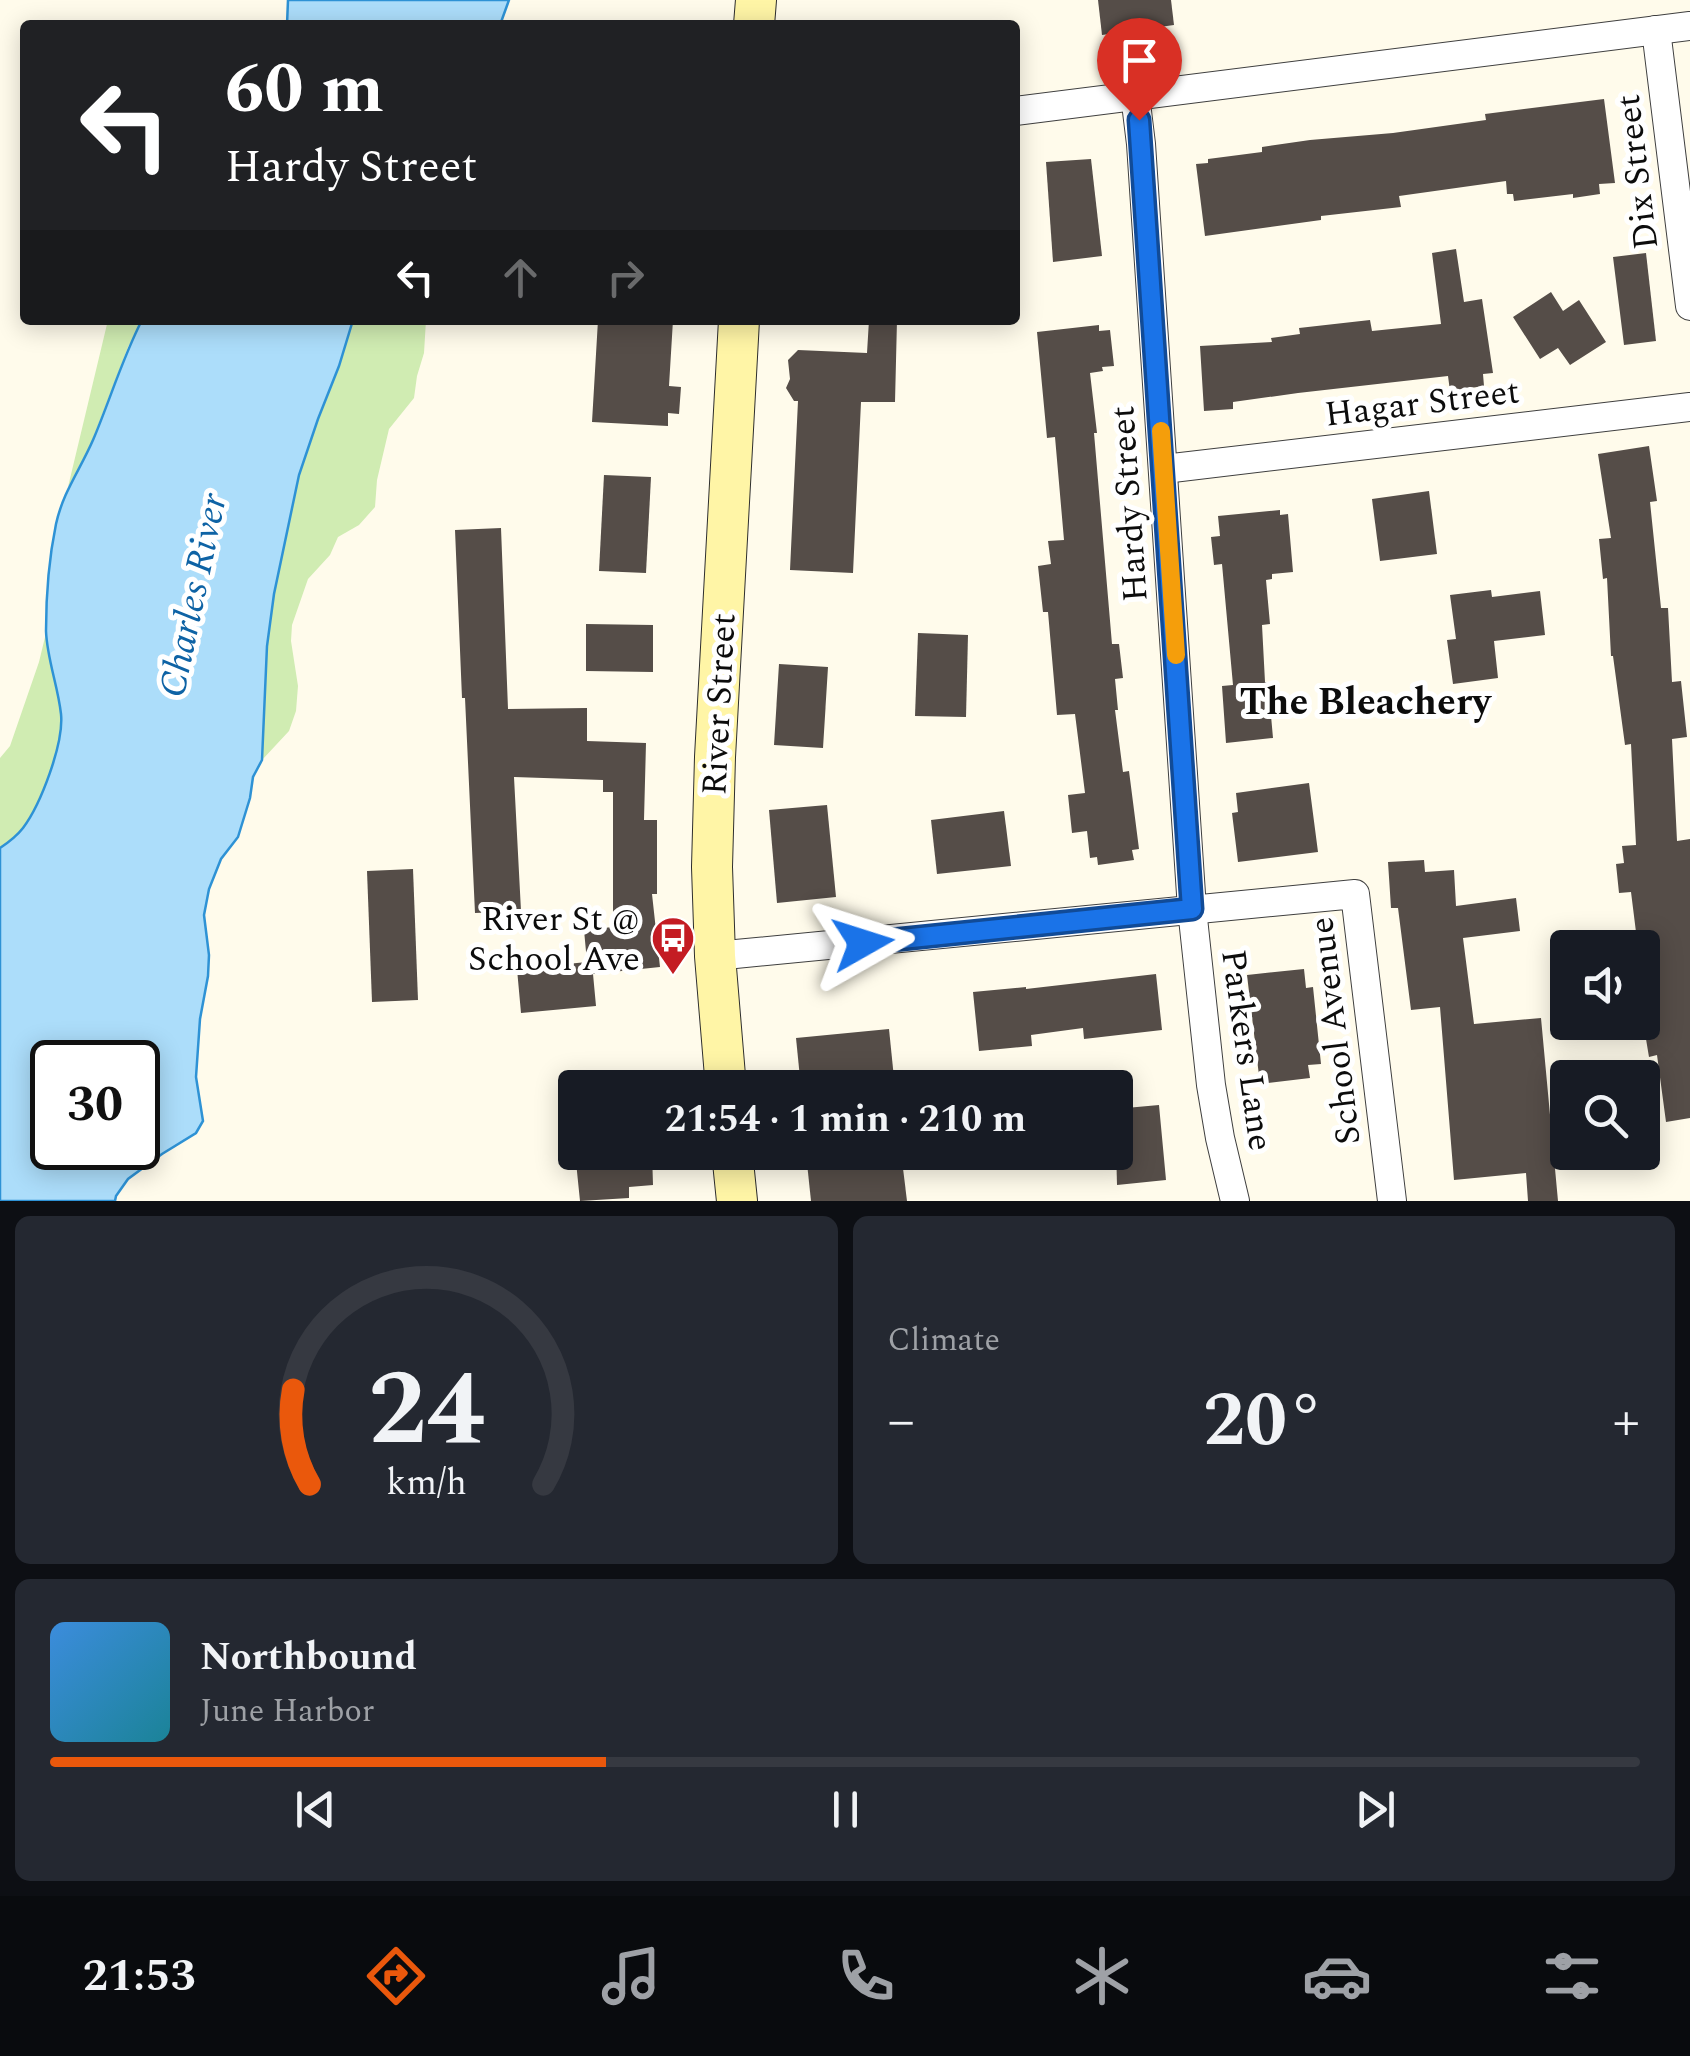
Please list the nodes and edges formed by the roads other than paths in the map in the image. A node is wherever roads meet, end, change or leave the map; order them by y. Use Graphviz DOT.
graph roads {
  1 [pos="1690,26"];
  2 [pos="1656,30"];
  3 [pos="1135,95"];
  4 [pos="1020,109"];
  5 [pos="1690,306"];
  6 [pos="739,325"];
  7 [pos="1690,407"];
  8 [pos="1164,469"];
  9 [pos="1192,909"];
  10 [pos="716,956"];
  11 [pos="725,1070"];
  12 [pos="734,1170"];
  13 [pos="737,1201"];
  14 [pos="1235,1201"];
  15 [pos="1392,1201"];
  1 -- 2 [label="street"];
  2 -- 3 [label="street"];
  2 -- 5 [label="street, Dix Street"];
  3 -- 4 [label="street"];
  3 -- 8 [label="street, Hardy Street"];
  6 -- 10 [label="main road, River Street"];
  7 -- 8 [label="street, Hagar Street"];
  8 -- 9 [label="street, Hardy Street"];
  9 -- 10 [label="street, School Avenue"];
  9 -- 14 [label="street, Parkers Lane"];
  9 -- 15 [label="street, School Avenue"];
  10 -- 11 [label="main road, River Street"];
  12 -- 13 [label="main road"];
}
